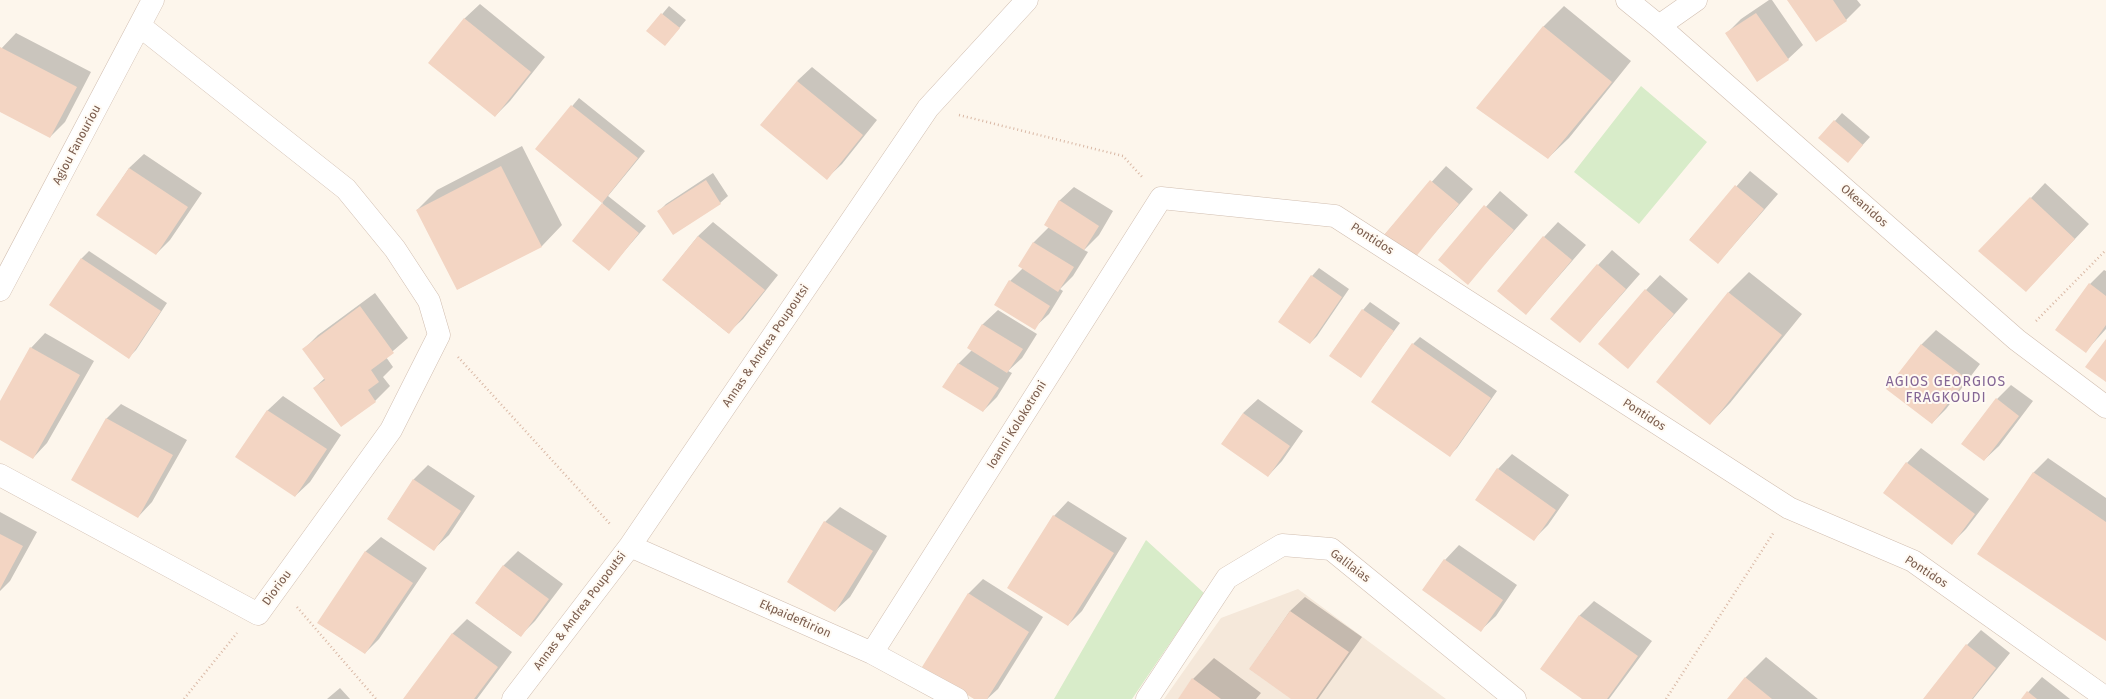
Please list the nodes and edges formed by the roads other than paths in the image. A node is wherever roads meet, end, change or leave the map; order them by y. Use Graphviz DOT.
graph roads {
  1 [pos="153,0"];
  2 [pos="1026,0"];
  3 [pos="1627,0"];
  4 [pos="1696,0"];
  5 [pos="140,26"];
  6 [pos="1659,26"];
  7 [pos="1161,198"];
  8 [pos="0,290"];
  9 [pos="2106,407"];
  10 [pos="0,475"];
  11 [pos="630,546"];
  12 [pos="872,653"];
  13 [pos="2106,698"];
  14 [pos="513,699"];
  15 [pos="957,699"];
  16 [pos="1146,699"];
  17 [pos="1515,699"];
  1 -- 5 [label="street, Agiou Fanouriou"];
  2 -- 11 [label="street, Annas & Andrea Poupoutsi"];
  3 -- 6 [label="street, Okeanidos"];
  4 -- 6 [label="street"];
  5 -- 8 [label="street, Agiou Fanouriou"];
  5 -- 10 [label="street, Dioriou"];
  6 -- 9 [label="street, Okeanidos"];
  7 -- 12 [label="street, Ioanni Kolokotroni"];
  7 -- 13 [label="street, Pontidos"];
  11 -- 12 [label="street, Ekpaideftirion"];
  11 -- 14 [label="street, Annas & Andrea Poupoutsi"];
  12 -- 15 [label="street, Ekpaideftirion"];
  16 -- 17 [label="street, Galilaias"];
}
